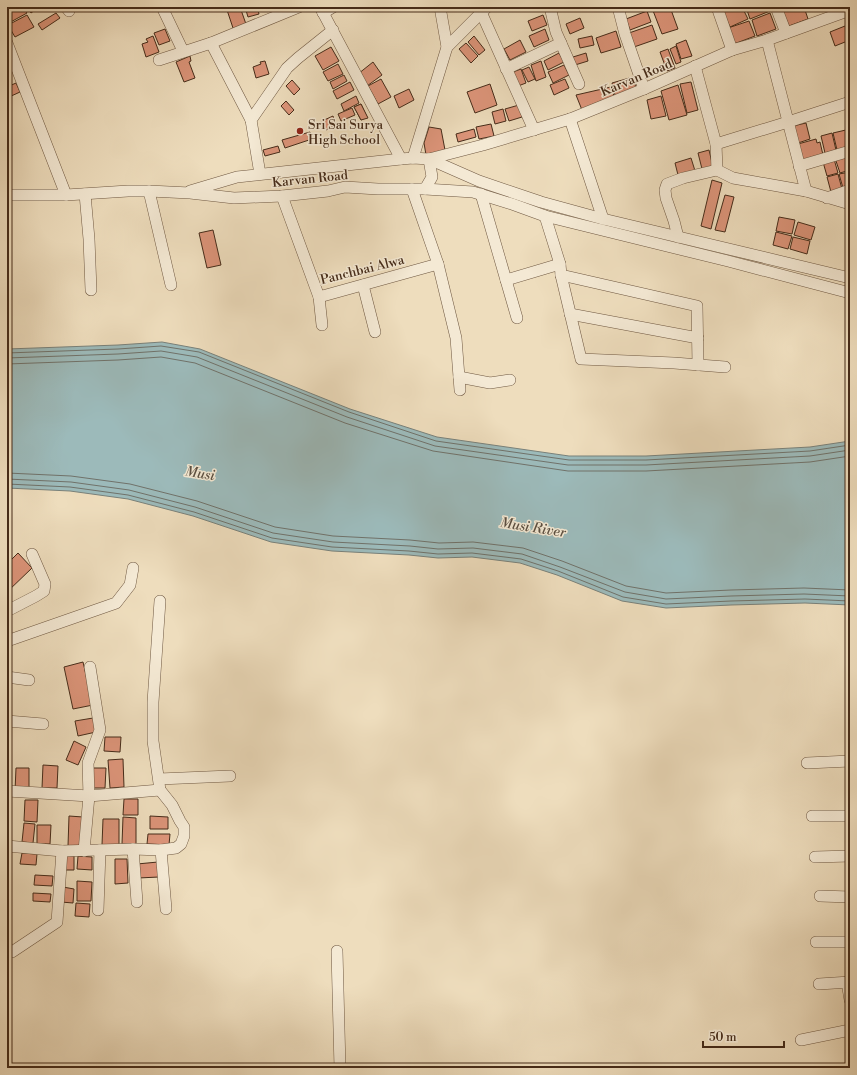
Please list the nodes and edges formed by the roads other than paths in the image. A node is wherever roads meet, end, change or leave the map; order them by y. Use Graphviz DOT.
graph roads {
  1 [pos="162,7"];
  2 [pos="299,7"];
  3 [pos="333,7"];
  4 [pos="440,7"];
  5 [pos="550,7"];
  6 [pos="618,7"];
  7 [pos="717,7"];
  8 [pos="776,7"];
  9 [pos="322,10"];
  10 [pos="484,10"];
  11 [pos="850,10"];
  12 [pos="333,30"];
  13 [pos="786,33"];
  14 [pos="767,40"];
  15 [pos="7,43"];
  16 [pos="211,43"];
  17 [pos="561,43"];
  18 [pos="448,47"];
  19 [pos="732,50"];
  20 [pos="183,51"];
  21 [pos="159,60"];
  22 [pos="695,66"];
  23 [pos="506,69"];
  24 [pos="579,84"];
  25 [pos="644,89"];
  26 [pos="850,102"];
  27 [pos="570,119"];
  28 [pos="251,120"];
  29 [pos="788,122"];
  30 [pos="534,130"];
  31 [pos="716,144"];
  32 [pos="850,151"];
  33 [pos="413,158"];
  34 [pos="429,159"];
  35 [pos="401,160"];
  36 [pos="799,166"];
  37 [pos="717,170"];
  38 [pos="260,174"];
  39 [pos="425,188"];
  40 [pos="412,189"];
  41 [pos="850,190"];
  42 [pos="149,191"];
  43 [pos="806,191"];
  44 [pos="190,192"];
  45 [pos="85,194"];
  46 [pos="481,194"];
  47 [pos="7,195"];
  48 [pos="66,195"];
  49 [pos="282,196"];
  50 [pos="826,198"];
  51 [pos="850,204"];
  52 [pos="544,216"];
  53 [pos="603,219"];
  54 [pos="678,237"];
  55 [pos="438,264"];
  56 [pos="560,264"];
  57 [pos="561,276"];
  58 [pos="850,278"];
  59 [pos="506,280"];
  60 [pos="363,284"];
  61 [pos="171,285"];
  62 [pos="91,290"];
  63 [pos="850,292"];
  64 [pos="320,297"];
  65 [pos="570,314"];
  66 [pos="518,318"];
  67 [pos="322,325"];
  68 [pos="375,332"];
  69 [pos="698,338"];
  70 [pos="698,365"];
  71 [pos="725,367"];
  72 [pos="459,377"];
  73 [pos="510,380"];
  74 [pos="460,390"];
  75 [pos="32,554"];
  76 [pos="133,568"];
  77 [pos="160,600"];
  78 [pos="7,611"];
  79 [pos="7,641"];
  80 [pos="90,667"];
  81 [pos="7,677"];
  82 [pos="29,680"];
  83 [pos="7,721"];
  84 [pos="43,724"];
  85 [pos="850,761"];
  86 [pos="807,763"];
  87 [pos="230,776"];
  88 [pos="160,784"];
  89 [pos="7,791"];
  90 [pos="88,796"];
  91 [pos="812,816"];
  92 [pos="850,816"];
  93 [pos="7,846"];
  94 [pos="133,849"];
  95 [pos="84,850"];
  96 [pos="100,850"];
  97 [pos="161,850"];
  98 [pos="62,851"];
  99 [pos="850,856"];
  100 [pos="815,857"];
  101 [pos="820,896"];
  102 [pos="850,897"];
  103 [pos="137,902"];
  104 [pos="166,909"];
  105 [pos="98,910"];
  106 [pos="816,942"];
  107 [pos="850,942"];
  108 [pos="337,951"];
  109 [pos="12,952"];
  110 [pos="849,982"];
  111 [pos="819,984"];
  112 [pos="850,1000"];
  113 [pos="850,1030"];
  114 [pos="801,1040"];
  115 [pos="340,1068"];
  1 -- 20 [label="street"];
  2 -- 16 [label="street"];
  3 -- 9 [label="street"];
  4 -- 18 [label="street"];
  5 -- 17 [label="street"];
  6 -- 25 [label="street"];
  7 -- 19 [label="street"];
  8 -- 13 [label="street"];
  9 -- 12 [label="street"];
  10 -- 18 [label="street"];
  10 -- 23 [label="street"];
  11 -- 13 [label="street, Karvan Road"];
  12 -- 28 [label="street"];
  12 -- 35 [label="street"];
  13 -- 14 [label="street, Karvan Road"];
  14 -- 19 [label="street, Karvan Road"];
  14 -- 29 [label="street"];
  15 -- 48 [label="street"];
  16 -- 20 [label="street"];
  16 -- 28 [label="street"];
  17 -- 23 [label="street"];
  17 -- 24 [label="street"];
  18 -- 33 [label="street"];
  19 -- 22 [label="street, Karvan Road"];
  20 -- 21 [label="street"];
  22 -- 25 [label="street, Karvan Road"];
  22 -- 31 [label="street"];
  23 -- 30 [label="street"];
  25 -- 27 [label="street, Karvan Road"];
  26 -- 29 [label="street"];
  27 -- 30 [label="street, Karvan Road"];
  27 -- 53 [label="street"];
  28 -- 38 [label="street"];
  29 -- 31 [label="street"];
  29 -- 36 [label="street"];
  30 -- 34 [label="street, Karvan Road"];
  31 -- 37 [label="street"];
  32 -- 36 [label="street"];
  33 -- 34 [label="street, Karvan Road"];
  33 -- 35 [label="street, Karvan Road"];
  34 -- 39 [label="street"];
  34 -- 53 [label="street"];
  35 -- 38 [label="street, Karvan Road"];
  36 -- 43 [label="street"];
  37 -- 43 [label="street"];
  37 -- 54 [label="street"];
  38 -- 44 [label="street, Karvan Road"];
  39 -- 40 [label="street, Karvan Road"];
  39 -- 46 [label="street, Karvan Road"];
  40 -- 49 [label="street, Karvan Road"];
  40 -- 55 [label="street"];
  41 -- 50 [label="street"];
  42 -- 44 [label="street, Karvan Road"];
  42 -- 45 [label="street, Karvan Road"];
  42 -- 61 [label="street"];
  43 -- 50 [label="street"];
  44 -- 49 [label="street, Karvan Road"];
  45 -- 48 [label="street, Karvan Road"];
  45 -- 62 [label="street"];
  46 -- 52 [label="street, Karvan Road"];
  46 -- 59 [label="street"];
  47 -- 48 [label="street, Karvan Road"];
  49 -- 64 [label="street, Panchbai Alwa"];
  50 -- 51 [label="street"];
  52 -- 56 [label="street"];
  52 -- 63 [label="street, Karvan Road"];
  53 -- 54 [label="street"];
  54 -- 58 [label="street"];
  55 -- 60 [label="street, Panchbai Alwa"];
  55 -- 72 [label="street"];
  56 -- 57 [label="street"];
  56 -- 59 [label="street"];
  57 -- 65 [label="street"];
  57 -- 69 [label="street"];
  59 -- 66 [label="street"];
  60 -- 64 [label="street, Panchbai Alwa"];
  60 -- 68 [label="street"];
  64 -- 67 [label="street"];
  65 -- 69 [label="street"];
  65 -- 70 [label="street"];
  69 -- 70 [label="street"];
  70 -- 71 [label="street"];
  72 -- 73 [label="street"];
  72 -- 74 [label="street"];
  75 -- 78 [label="street"];
  76 -- 79 [label="street"];
  77 -- 88 [label="street"];
  80 -- 90 [label="street"];
  81 -- 82 [label="street"];
  83 -- 84 [label="street"];
  85 -- 86 [label="street"];
  87 -- 88 [label="street"];
  88 -- 90 [label="street"];
  88 -- 97 [label="street"];
  89 -- 90 [label="street"];
  90 -- 95 [label="street"];
  91 -- 92 [label="street"];
  93 -- 98 [label="street"];
  94 -- 96 [label="street"];
  94 -- 97 [label="street"];
  94 -- 103 [label="street"];
  95 -- 96 [label="street"];
  95 -- 98 [label="street"];
  96 -- 105 [label="street"];
  97 -- 104 [label="street"];
  98 -- 109 [label="street"];
  99 -- 100 [label="street"];
  101 -- 102 [label="street"];
  106 -- 107 [label="street"];
  108 -- 115 [label="street"];
  110 -- 111 [label="street"];
  110 -- 112 [label="street"];
  113 -- 114 [label="street"];
}
